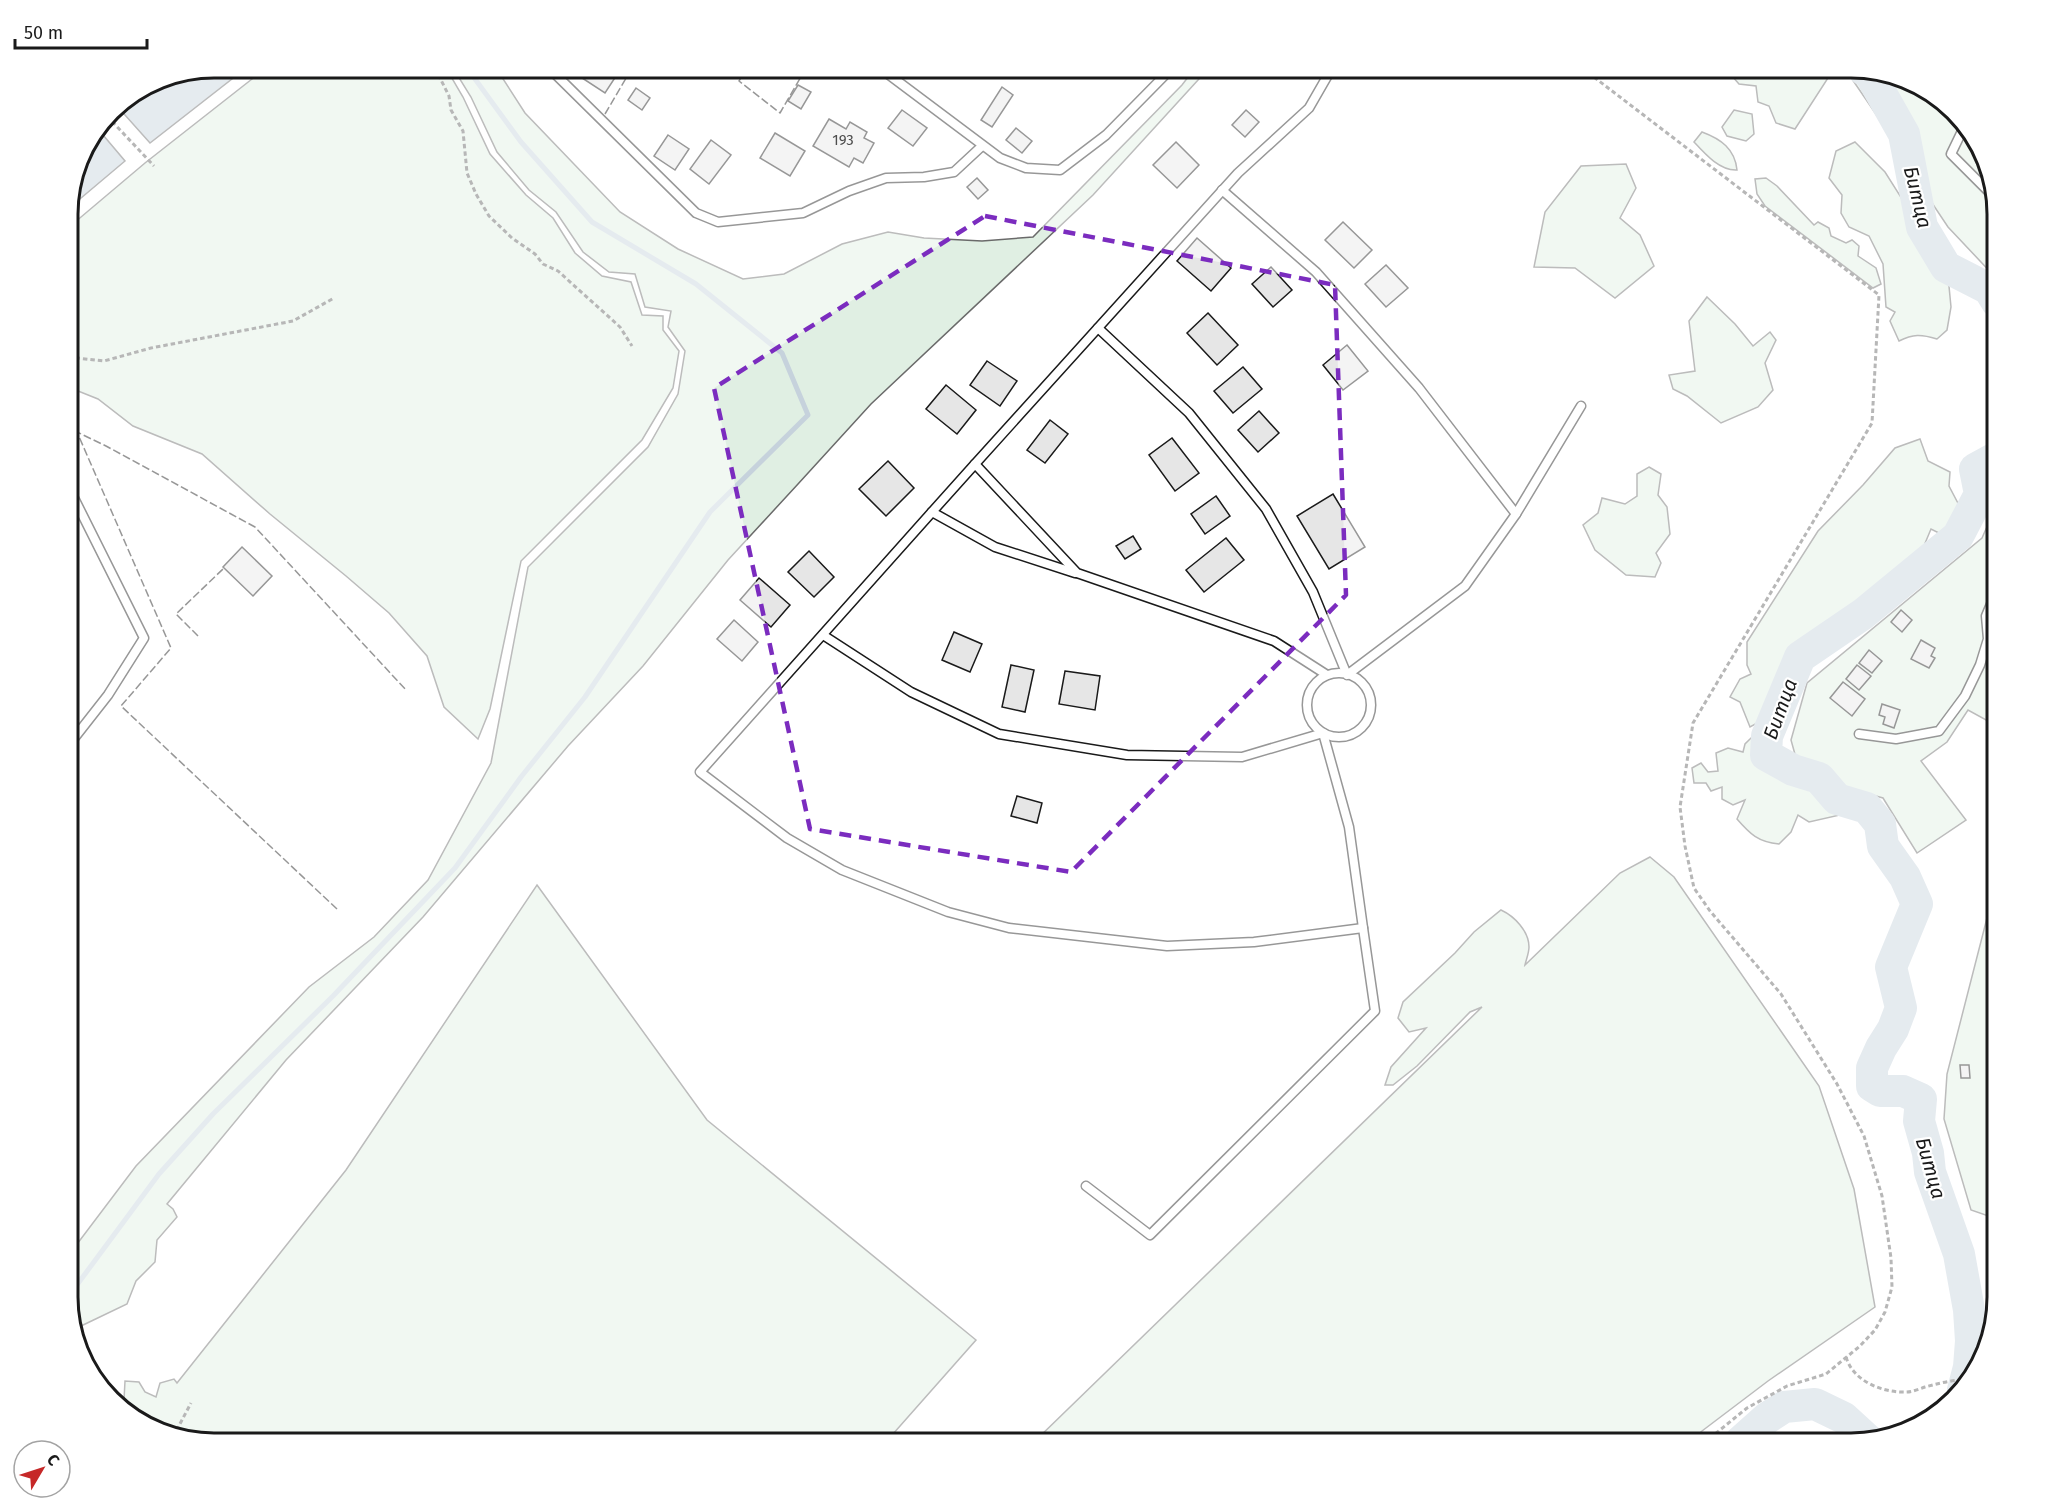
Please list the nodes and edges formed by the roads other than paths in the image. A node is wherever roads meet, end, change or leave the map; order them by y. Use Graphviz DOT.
graph roads {
  1 [pos="559,78"];
  2 [pos="893,78"];
  3 [pos="1162,78"];
  4 [pos="1326,78"];
  5 [pos="1961,134"];
  6 [pos="982,146"];
  7 [pos="1984,187"];
  8 [pos="1222,190"];
  9 [pos="1098,328"];
  10 [pos="1581,406"];
  11 [pos="975,464"];
  12 [pos="78,506"];
  13 [pos="932,512"];
  14 [pos="1516,514"];
  15 [pos="1077,573"];
  16 [pos="823,635"];
  17 [pos="1987,642"];
  18 [pos="1327,675"];
  19 [pos="1347,675"];
  20 [pos="78,733"];
  21 [pos="1323,733"];
  22 [pos="1859,734"];
  23 [pos="1363,928"];
  24 [pos="1086,1186"];
  1 -- 6 [label="lane"];
  2 -- 6 [label="lane"];
  3 -- 6 [label="lane"];
  4 -- 8 [label="lane"];
  5 -- 7 [label="lane"];
  8 -- 9 [label="lane"];
  8 -- 14 [label="lane"];
  9 -- 11 [label="lane"];
  9 -- 19 [label="lane"];
  10 -- 14 [label="lane"];
  11 -- 13 [label="lane"];
  11 -- 15 [label="lane"];
  12 -- 20 [label="lane"];
  13 -- 15 [label="lane"];
  13 -- 16 [label="lane"];
  14 -- 19 [label="lane"];
  15 -- 18 [label="lane"];
  16 -- 21 [label="lane"];
  16 -- 23 [label="lane"];
  17 -- 22 [label="lane"];
  18 -- 19 [label="lane"];
  18 -- 21 [label="lane"];
  19 -- 21 [label="lane"];
  21 -- 23 [label="lane"];
  23 -- 24 [label="lane"];
}
